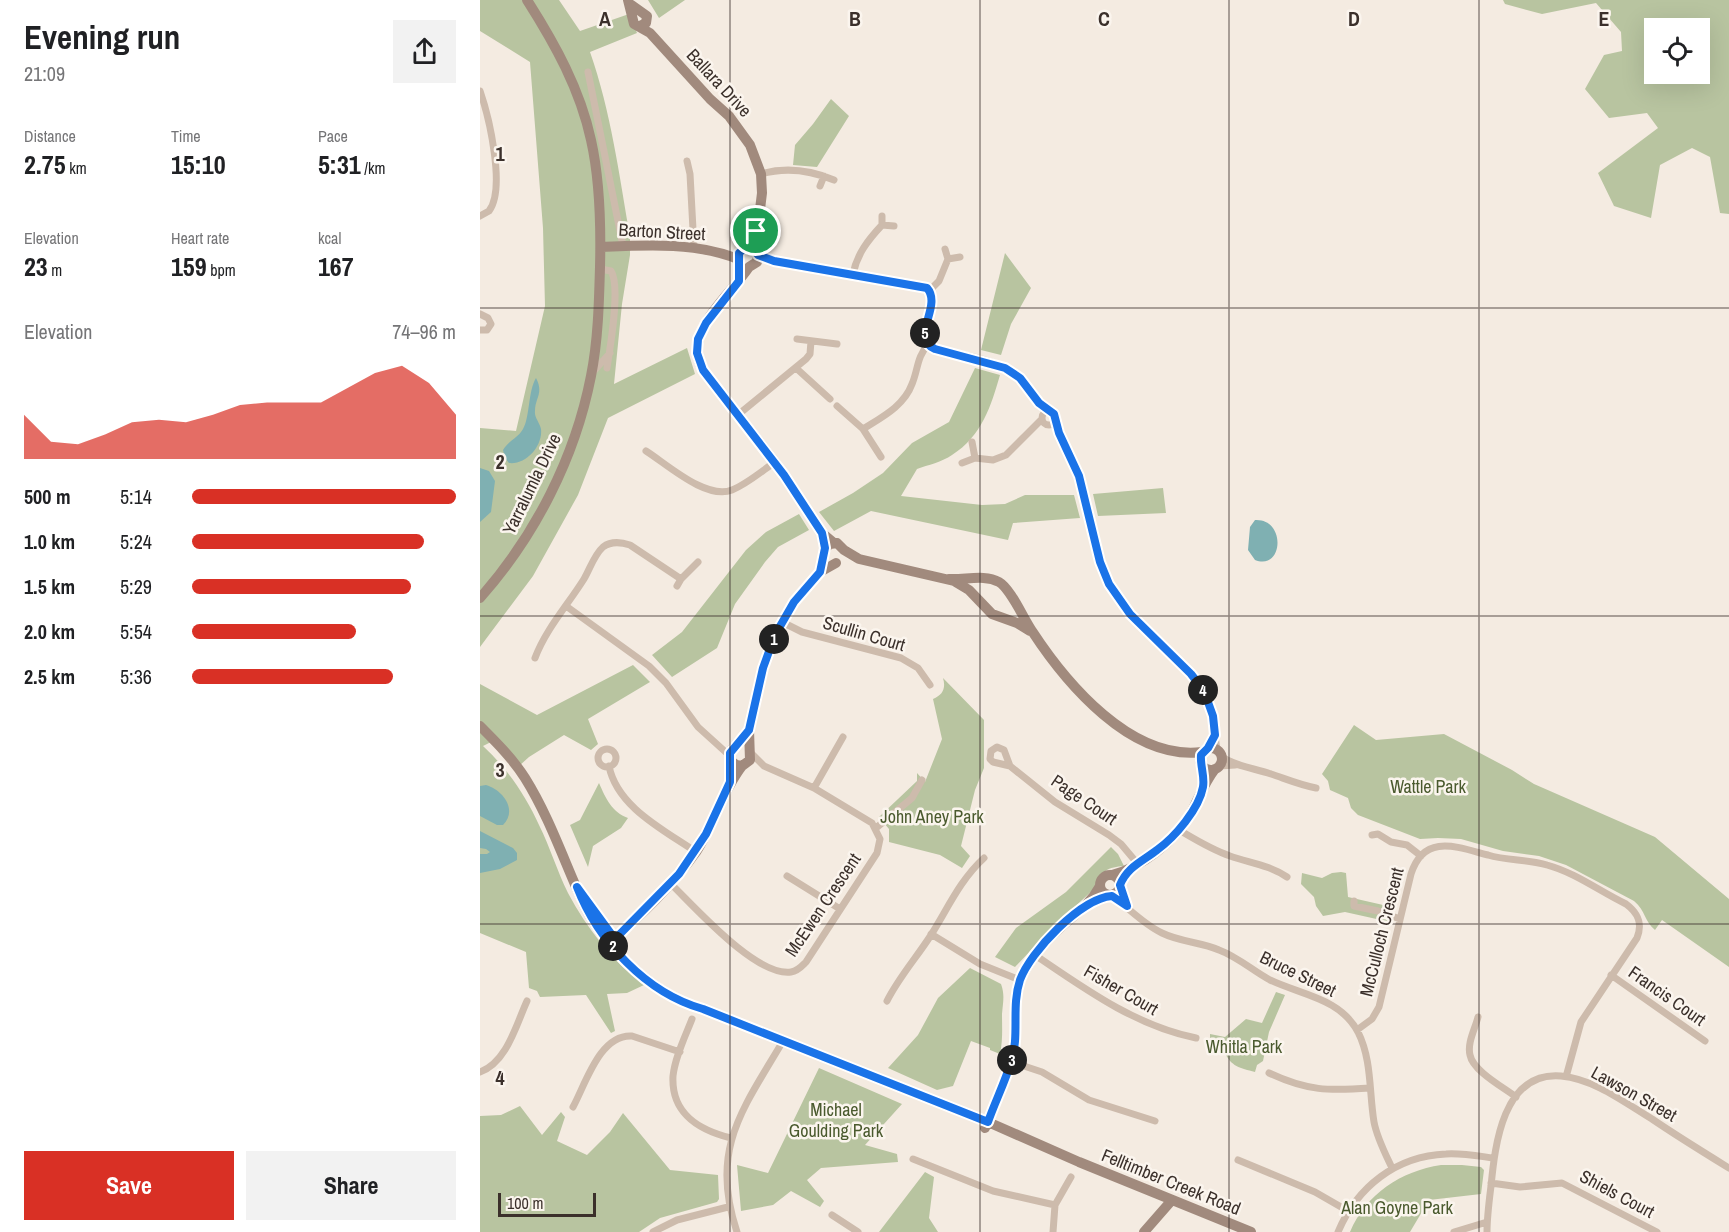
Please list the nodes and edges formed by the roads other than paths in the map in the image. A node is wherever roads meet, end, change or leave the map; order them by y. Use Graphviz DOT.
graph roads {
  1 [pos="527,0"];
  2 [pos="629,2"];
  3 [pos="588,72"];
  4 [pos="480,91"];
  5 [pos="592,142"];
  6 [pos="603,146"];
  7 [pos="687,161"];
  8 [pos="761,174"];
  9 [pos="824,176"];
  10 [pos="834,180"];
  11 [pos="820,186"];
  12 [pos="480,216"];
  13 [pos="882,216"];
  14 [pos="882,225"];
  15 [pos="894,226"];
  16 [pos="623,246"];
  17 [pos="601,247"];
  18 [pos="694,248"];
  19 [pos="945,249"];
  20 [pos="748,257"];
  21 [pos="960,257"];
  22 [pos="948,259"];
  23 [pos="600,269"];
  24 [pos="853,274"];
  25 [pos="929,291"];
  26 [pos="480,314"];
  27 [pos="480,330"];
  28 [pos="797,339"];
  29 [pos="811,341"];
  30 [pos="837,344"];
  31 [pos="928,345"];
  32 [pos="610,353"];
  33 [pos="607,368"];
  34 [pos="796,368"];
  35 [pos="591,374"];
  36 [pos="831,399"];
  37 [pos="837,406"];
  38 [pos="739,414"];
  39 [pos="1046,419"];
  40 [pos="863,429"];
  41 [pos="1059,433"];
  42 [pos="972,442"];
  43 [pos="646,451"];
  44 [pos="881,457"];
  45 [pos="975,458"];
  46 [pos="776,462"];
  47 [pos="962,463"];
  48 [pos="828,548"];
  49 [pos="844,550"];
  50 [pos="859,559"];
  51 [pos="698,562"];
  52 [pos="838,562"];
  53 [pos="820,572"];
  54 [pos="949,579"];
  55 [pos="480,598"];
  56 [pos="566,606"];
  57 [pos="782,622"];
  58 [pos="1035,636"];
  59 [pos="535,658"];
  60 [pos="930,685"];
  61 [pos="480,727"];
  62 [pos="749,730"];
  63 [pos="843,737"];
  64 [pos="751,752"];
  65 [pos="737,757"];
  66 [pos="1211,759"];
  67 [pos="609,766"];
  68 [pos="764,766"];
  69 [pos="1010,766"];
  70 [pos="922,780"];
  71 [pos="814,788"];
  72 [pos="1316,788"];
  73 [pos="876,828"];
  74 [pos="1179,830"];
  75 [pos="1372,835"];
  76 [pos="696,852"];
  77 [pos="1421,856"];
  78 [pos="984,858"];
  79 [pos="1133,866"];
  80 [pos="1112,875"];
  81 [pos="787,876"];
  82 [pos="1287,877"];
  83 [pos="670,883"];
  84 [pos="1100,886"];
  85 [pos="1120,886"];
  86 [pos="1110,895"];
  87 [pos="1354,901"];
  88 [pos="1089,903"];
  89 [pos="1127,906"];
  90 [pos="840,909"];
  91 [pos="1400,919"];
  92 [pos="931,934"];
  93 [pos="612,941"];
  94 [pos="1035,955"];
  95 [pos="1611,975"];
  96 [pos="1020,980"];
  97 [pos="527,1001"];
  98 [pos="886,1001"];
  99 [pos="1478,1017"];
  100 [pos="692,1018"];
  101 [pos="1357,1030"];
  102 [pos="1196,1038"];
  103 [pos="783,1041"];
  104 [pos="1705,1041"];
  105 [pos="680,1052"];
  106 [pos="1012,1062"];
  107 [pos="480,1072"];
  108 [pos="1269,1073"];
  109 [pos="1566,1077"];
  110 [pos="1370,1088"];
  111 [pos="1516,1096"];
  112 [pos="573,1107"];
  113 [pos="1155,1121"];
  114 [pos="986,1125"];
  115 [pos="731,1138"];
  116 [pos="1493,1158"];
  117 [pos="913,1159"];
  118 [pos="1238,1160"];
  119 [pos="1392,1168"];
  120 [pos="1729,1168"];
  121 [pos="1071,1177"];
  122 [pos="1491,1183"];
  123 [pos="1172,1200"];
  124 [pos="1055,1205"];
  125 [pos="728,1207"];
  126 [pos="1348,1211"];
  127 [pos="832,1215"];
  128 [pos="1487,1222"];
  129 [pos="653,1232"];
  130 [pos="737,1232"];
  131 [pos="858,1232"];
  132 [pos="1053,1232"];
  133 [pos="1144,1232"];
  134 [pos="1251,1232"];
  135 [pos="1338,1232"];
  136 [pos="1455,1232"];
  137 [pos="1487,1232"];
  138 [pos="1657,1232"];
  1 -- 5 [label="street, Yarralumla Drive"];
  2 -- 8 [label="street, Ballara Drive"];
  3 -- 6 [label="street"];
  4 -- 12 [label="street"];
  5 -- 6 [label="street"];
  5 -- 17 [label="street, Yarralumla Drive"];
  6 -- 16 [label="street"];
  7 -- 18 [label="street"];
  8 -- 9 [label="street"];
  8 -- 20 [label="street, Ballara Drive"];
  9 -- 10 [label="street"];
  9 -- 11 [label="street"];
  13 -- 14 [label="street"];
  14 -- 15 [label="street"];
  14 -- 24 [label="street"];
  16 -- 17 [label="street, Barton Street"];
  16 -- 18 [label="street, Barton Street"];
  17 -- 23 [label="street, Yarralumla Drive"];
  18 -- 20 [label="street, Barton Street"];
  19 -- 22 [label="street"];
  20 -- 24 [label="street, Barton Street"];
  20 -- 38 [label="street, Ballara Drive"];
  21 -- 22 [label="street"];
  22 -- 25 [label="street"];
  23 -- 32 [label="street"];
  23 -- 35 [label="street, Yarralumla Drive"];
  24 -- 25 [label="street, Barton Street"];
  25 -- 31 [label="street"];
  26 -- 27 [label="street"];
  28 -- 29 [label="street"];
  29 -- 30 [label="street"];
  29 -- 34 [label="street"];
  31 -- 39 [label="street"];
  31 -- 40 [label="street"];
  32 -- 33 [label="street"];
  32 -- 35 [label="street, Yarralumla Drive"];
  34 -- 36 [label="street"];
  34 -- 38 [label="street"];
  35 -- 55 [label="street, Yarralumla Drive"];
  37 -- 40 [label="street"];
  38 -- 46 [label="street, Ballara Drive"];
  39 -- 41 [label="street"];
  39 -- 41 [label="street"];
  39 -- 45 [label="street"];
  40 -- 44 [label="street"];
  41 -- 66 [label="street"];
  42 -- 45 [label="street"];
  43 -- 46 [label="street"];
  45 -- 47 [label="street"];
  46 -- 48 [label="street, Ballara Drive"];
  48 -- 49 [label="street"];
  48 -- 52 [label="street"];
  48 -- 53 [label="street"];
  49 -- 50 [label="street"];
  49 -- 52 [label="street"];
  50 -- 52 [label="street"];
  50 -- 54 [label="street"];
  51 -- 56 [label="street"];
  52 -- 53 [label="street"];
  53 -- 57 [label="street"];
  54 -- 58 [label="street"];
  54 -- 58 [label="street"];
  56 -- 59 [label="street"];
  56 -- 65 [label="street"];
  57 -- 60 [label="street, Scullin Court"];
  57 -- 62 [label="street"];
  58 -- 66 [label="street"];
  61 -- 93 [label="street, Felltimber Creek Road"];
  62 -- 64 [label="street"];
  62 -- 65 [label="street"];
  63 -- 71 [label="street"];
  64 -- 65 [label="street"];
  64 -- 65 [label="street"];
  64 -- 68 [label="street"];
  65 -- 68 [label="street"];
  65 -- 76 [label="street"];
  66 -- 72 [label="street"];
  66 -- 74 [label="street"];
  67 -- 76 [label="street"];
  68 -- 71 [label="street"];
  69 -- 79 [label="street, Page Court"];
  70 -- 73 [label="street"];
  71 -- 73 [label="street"];
  73 -- 90 [label="street, McEwen Crescent"];
  74 -- 79 [label="street"];
  74 -- 82 [label="street"];
  75 -- 77 [label="street"];
  76 -- 83 [label="street"];
  77 -- 91 [label="street, McCulloch Crescent"];
  77 -- 95 [label="street, McCulloch Crescent"];
  78 -- 92 [label="street"];
  79 -- 80 [label="street"];
  79 -- 85 [label="street"];
  80 -- 84 [label="street"];
  80 -- 85 [label="street"];
  81 -- 90 [label="street"];
  83 -- 90 [label="street, McEwen Crescent"];
  83 -- 93 [label="street"];
  84 -- 86 [label="street"];
  84 -- 88 [label="street"];
  85 -- 86 [label="street"];
  85 -- 89 [label="street, Bruce Street"];
  86 -- 88 [label="street"];
  86 -- 89 [label="street, Bruce Street"];
  87 -- 91 [label="street"];
  88 -- 94 [label="street"];
  89 -- 101 [label="street, Bruce Street"];
  91 -- 101 [label="street, McCulloch Crescent"];
  92 -- 96 [label="street"];
  92 -- 98 [label="street"];
  93 -- 103 [label="street, Felltimber Creek Road"];
  94 -- 96 [label="street"];
  94 -- 102 [label="street, Fisher Court"];
  95 -- 104 [label="street, Francis Court"];
  95 -- 109 [label="street, McCulloch Crescent"];
  96 -- 106 [label="street"];
  97 -- 107 [label="street"];
  99 -- 111 [label="street"];
  100 -- 105 [label="street"];
  101 -- 110 [label="street, Bruce Street"];
  103 -- 114 [label="street, Felltimber Creek Road"];
  103 -- 115 [label="street"];
  105 -- 112 [label="street"];
  105 -- 115 [label="street"];
  106 -- 113 [label="street"];
  106 -- 114 [label="street"];
  108 -- 110 [label="street"];
  109 -- 111 [label="street, Lawson Street"];
  109 -- 120 [label="street, Lawson Street"];
  110 -- 119 [label="street, Bruce Street"];
  111 -- 116 [label="street, Lawson Street"];
  114 -- 123 [label="street, Felltimber Creek Road"];
  115 -- 125 [label="street"];
  116 -- 119 [label="street"];
  116 -- 122 [label="street, Lawson Street"];
  117 -- 124 [label="street"];
  118 -- 126 [label="street"];
  119 -- 126 [label="street"];
  121 -- 124 [label="street"];
  122 -- 128 [label="street, Lawson Street"];
  122 -- 138 [label="street, Shiels Court"];
  123 -- 133 [label="street"];
  123 -- 134 [label="street, Felltimber Creek Road"];
  124 -- 132 [label="street"];
  125 -- 129 [label="street"];
  125 -- 130 [label="street"];
  126 -- 135 [label="street"];
  127 -- 131 [label="street"];
  128 -- 136 [label="street"];
  128 -- 137 [label="street, Lawson Street"];
}
